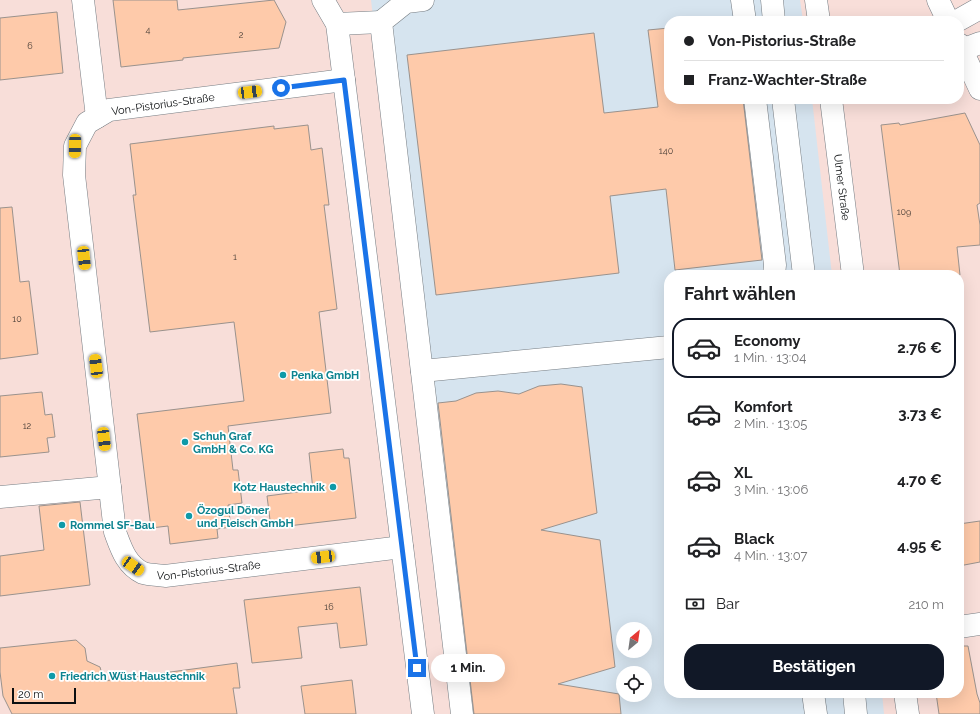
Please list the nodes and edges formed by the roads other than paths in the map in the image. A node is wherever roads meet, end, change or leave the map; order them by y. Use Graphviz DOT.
graph roads {
  1 [pos="83,0"];
  2 [pos="323,0"];
  3 [pos="423,0"];
  4 [pos="742,0"];
  5 [pos="772,0"];
  6 [pos="816,0"];
  7 [pos="938,0"];
  8 [pos="980,8"];
  9 [pos="744,16"];
  10 [pos="774,16"];
  11 [pos="818,16"];
  12 [pos="946,16"];
  13 [pos="964,17"];
  14 [pos="380,22"];
  15 [pos="337,24"];
  16 [pos="965,47"];
  17 [pos="344,80"];
  18 [pos="980,89"];
  19 [pos="756,104"];
  20 [pos="784,104"];
  21 [pos="834,104"];
  22 [pos="97,117"];
  23 [pos="774,270"];
  24 [pos="803,270"];
  25 [pos="852,270"];
  26 [pos="664,347"];
  27 [pos="422,370"];
  28 [pos="110,487"];
  29 [pos="0,497"];
  30 [pos="402,547"];
  31 [pos="980,624"];
  32 [pos="964,626"];
  33 [pos="814,698"];
  34 [pos="854,698"];
  35 [pos="906,698"];
  36 [pos="423,714"];
  37 [pos="462,714"];
  38 [pos="816,714"];
  39 [pos="856,714"];
  40 [pos="908,714"];
  1 -- 22 [label="street"];
  2 -- 15 [label="street"];
  3 -- 14 [label="street"];
  4 -- 9 [label="street"];
  5 -- 10 [label="street"];
  6 -- 11 [label="street"];
  7 -- 12 [label="street"];
  8 -- 13 [label="street"];
  14 -- 15 [label="street"];
  14 -- 27 [label="street"];
  15 -- 17 [label="street"];
  16 -- 18 [label="street"];
  17 -- 22 [label="street, Von-Pistorius-Straße"];
  17 -- 30 [label="street"];
  19 -- 23 [label="street"];
  20 -- 24 [label="street"];
  21 -- 25 [label="street, Ulmer Straße"];
  22 -- 28 [label="street, Von-Pistorius-Straße"];
  26 -- 27 [label="street"];
  27 -- 37 [label="street"];
  28 -- 29 [label="street"];
  28 -- 30 [label="street, Von-Pistorius-Straße"];
  30 -- 36 [label="street"];
  31 -- 32 [label="street"];
  33 -- 38 [label="street"];
  34 -- 39 [label="street"];
  35 -- 40 [label="street"];
}
